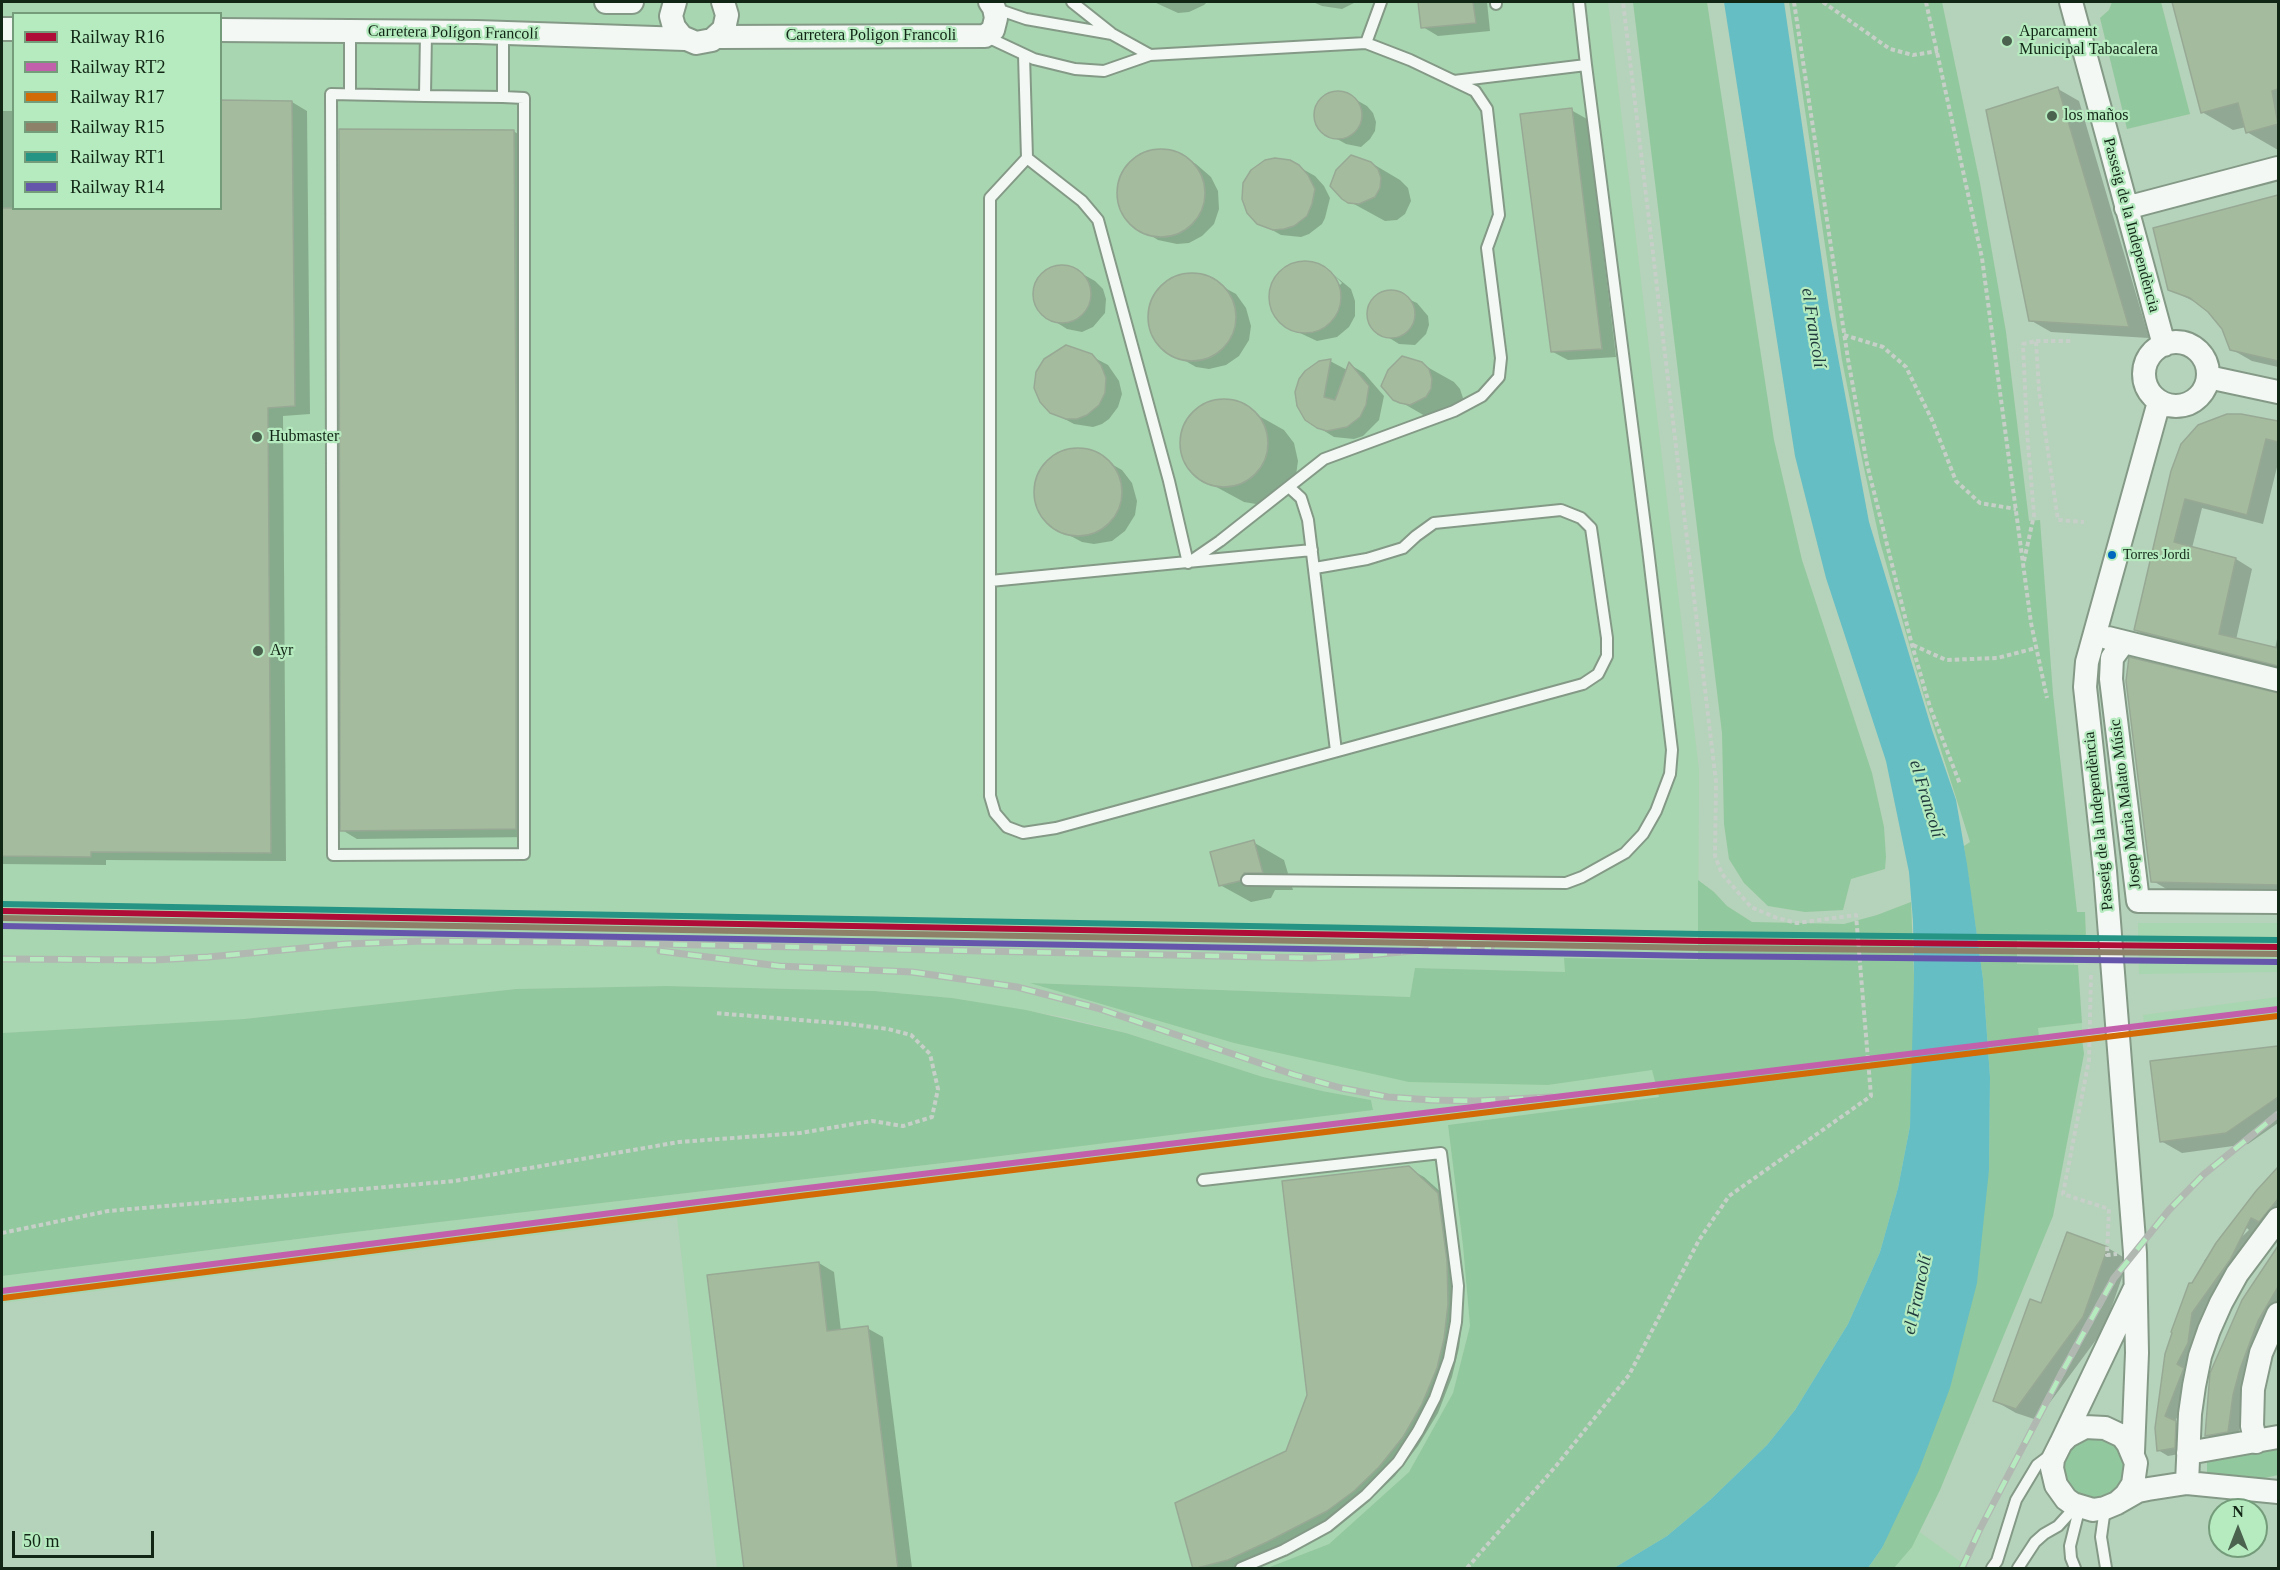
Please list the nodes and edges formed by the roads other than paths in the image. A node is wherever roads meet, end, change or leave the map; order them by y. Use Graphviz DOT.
graph roads {
  1 [pos="606,2"];
  2 [pos="632,2"];
  3 [pos="675,2"];
  4 [pos="723,2"];
  5 [pos="1072,2"];
  6 [pos="1381,2"];
  7 [pos="1579,2"];
  8 [pos="2071,2"];
  9 [pos="992,4"];
  10 [pos="222,30"];
  11 [pos="350,31"];
  12 [pos="426,32"];
  13 [pos="503,33"];
  14 [pos="1112,34"];
  15 [pos="985,36"];
  16 [pos="717,37"];
  17 [pos="685,39"];
  18 [pos="1366,44"];
  19 [pos="1024,55"];
  20 [pos="1150,55"];
  21 [pos="1586,65"];
  22 [pos="1454,81"];
  23 [pos="350,94"];
  24 [pos="425,96"];
  25 [pos="503,97"];
  26 [pos="1027,158"];
  27 [pos="2278,168"];
  28 [pos="2126,207"];
  29 [pos="2164,345"];
  30 [pos="2208,377"];
  31 [pos="2278,392"];
  32 [pos="2159,402"];
  33 [pos="1289,487"];
  34 [pos="1312,550"];
  35 [pos="1188,563"];
  36 [pos="1314,568"];
  37 [pos="990,581"];
  38 [pos="2095,635"];
  39 [pos="2123,643"];
  40 [pos="2278,680"];
  41 [pos="1336,751"];
  42 [pos="1247,879"];
  43 [pos="2278,902"];
  44 [pos="1203,1180"];
  45 [pos="2278,1219"];
  46 [pos="2136,1286"];
  47 [pos="2278,1314"];
  48 [pos="2267,1439"];
  49 [pos="2058,1447"];
  50 [pos="2188,1453"];
  51 [pos="2133,1455"];
  52 [pos="2187,1483"];
  53 [pos="2278,1492"];
  54 [pos="2111,1505"];
  55 [pos="2079,1506"];
  56 [pos="1997,1566"];
  57 [pos="1241,1569"];
  58 [pos="2018,1569"];
  59 [pos="2075,1569"];
  60 [pos="2106,1569"];
  1 -- 2 [label="street"];
  3 -- 17 [label="street"];
  4 -- 16 [label="street"];
  5 -- 14 [label="lane"];
  6 -- 18 [label="lane"];
  7 -- 21 [label="lane"];
  8 -- 28 [label="street, Passeig de la Independència"];
  9 -- 14 [label="lane"];
  9 -- 15 [label="street"];
  10 -- 11 [label="street, Carretera Polígon Francolí"];
  11 -- 12 [label="street, Carretera Polígon Francolí"];
  11 -- 23 [label="lane"];
  12 -- 13 [label="street, Carretera Polígon Francolí"];
  12 -- 24 [label="lane"];
  13 -- 17 [label="street, Carretera Polígon Francolí"];
  13 -- 25 [label="lane"];
  14 -- 20 [label="lane"];
  15 -- 16 [label="street, Carretera Poligon Francoli"];
  15 -- 19 [label="lane"];
  16 -- 17 [label="street, Carretera Polígon Francolí"];
  18 -- 20 [label="lane"];
  18 -- 22 [label="lane"];
  19 -- 20 [label="lane"];
  19 -- 26 [label="lane"];
  21 -- 22 [label="lane"];
  21 -- 42 [label="lane"];
  22 -- 33 [label="lane"];
  23 -- 24 [label="lane"];
  23 -- 25 [label="lane"];
  24 -- 25 [label="lane"];
  26 -- 35 [label="lane"];
  26 -- 37 [label="lane"];
  27 -- 28 [label="street"];
  28 -- 29 [label="street, Passeig de la Independència"];
  29 -- 30 [label="street"];
  29 -- 32 [label="street"];
  30 -- 31 [label="street"];
  30 -- 32 [label="street"];
  32 -- 38 [label="street, Passeig de la Independència"];
  33 -- 34 [label="lane"];
  33 -- 35 [label="lane"];
  34 -- 35 [label="lane"];
  34 -- 36 [label="lane"];
  35 -- 37 [label="lane"];
  36 -- 41 [label="lane"];
  36 -- 41 [label="lane"];
  37 -- 41 [label="lane"];
  38 -- 39 [label="street"];
  38 -- 46 [label="street, Passeig de la Independència"];
  39 -- 40 [label="street"];
  39 -- 43 [label="street, Josep Maria Malato Músic"];
  44 -- 57 [label="lane"];
  45 -- 50 [label="street"];
  46 -- 49 [label="street, Passeig de la Independència"];
  46 -- 51 [label="street, Passeig de la Independència"];
  47 -- 48 [label="street"];
  48 -- 50 [label="street"];
  49 -- 51 [label="street"];
  49 -- 55 [label="street"];
  49 -- 56 [label="lane"];
  50 -- 52 [label="street"];
  51 -- 52 [label="street"];
  51 -- 54 [label="street"];
  52 -- 53 [label="street"];
  52 -- 54 [label="street"];
  54 -- 55 [label="street"];
  54 -- 60 [label="lane"];
  55 -- 58 [label="lane"];
  55 -- 59 [label="lane"];
}
